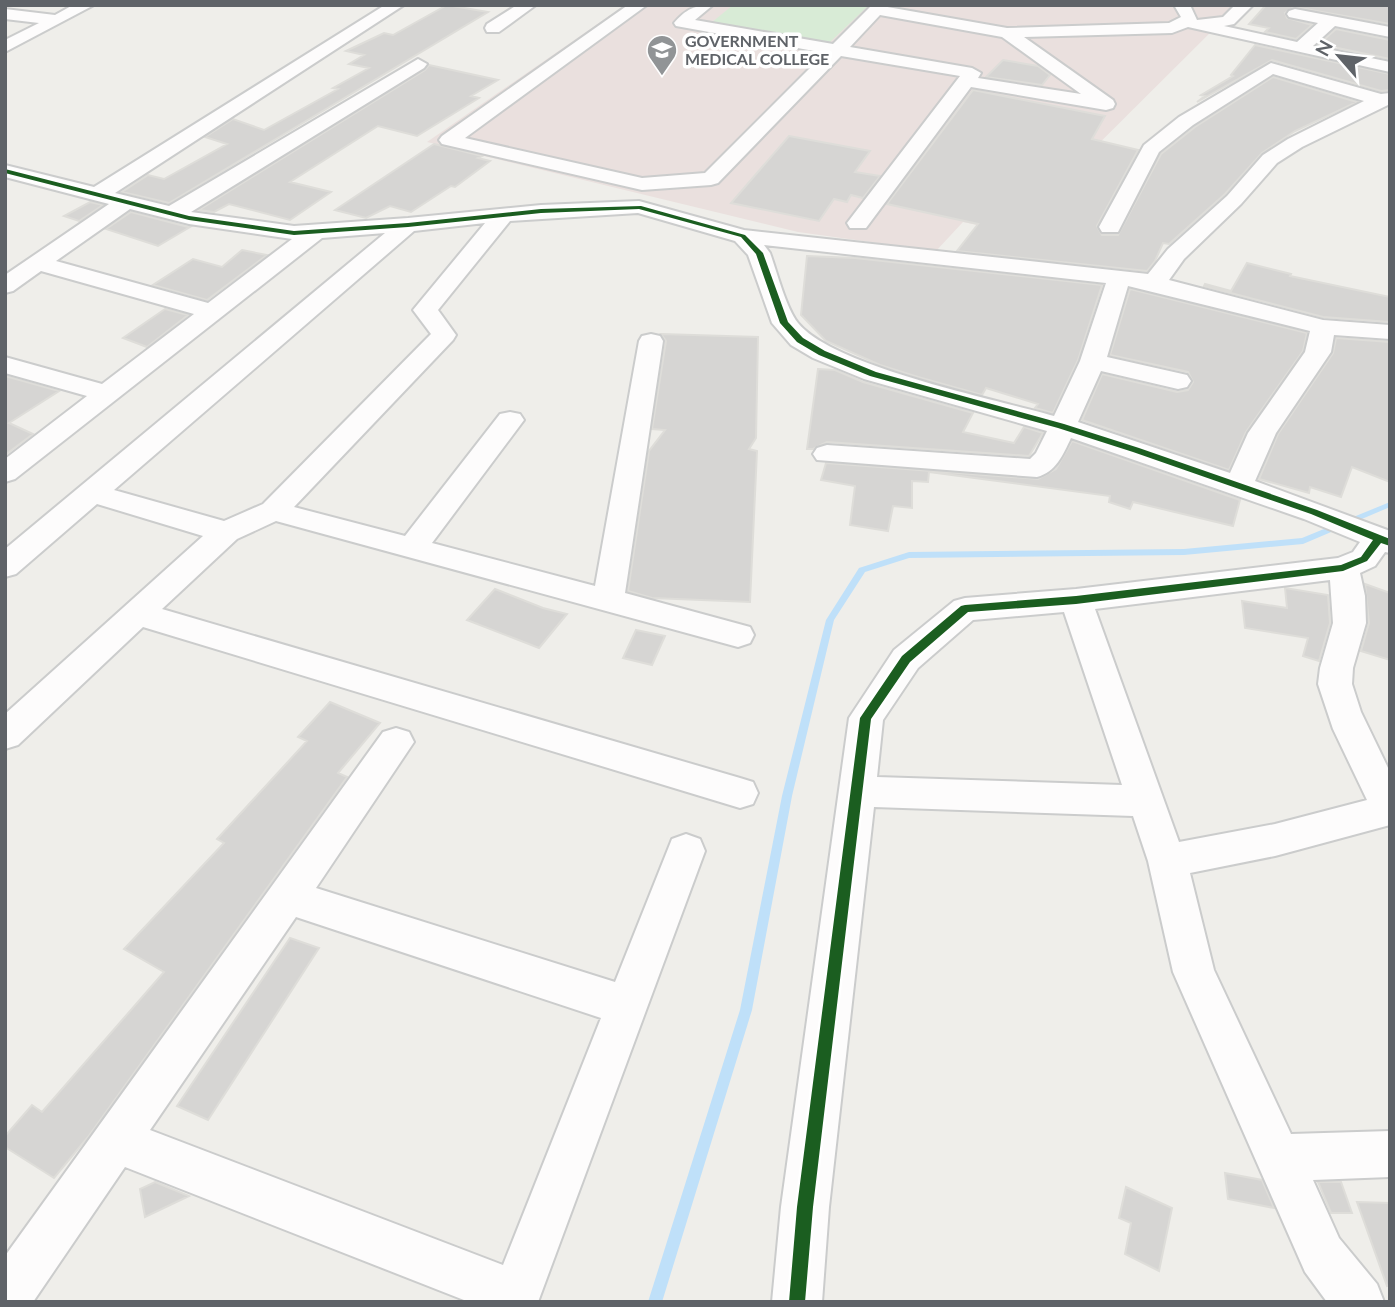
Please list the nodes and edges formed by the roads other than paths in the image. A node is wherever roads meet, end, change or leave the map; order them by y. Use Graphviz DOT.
graph roads {
  1 [pos="396,5"];
  2 [pos="528,5"];
  3 [pos="705,5"];
  4 [pos="1181,5"];
  5 [pos="1245,5"];
  6 [pos="82,6"];
  7 [pos="870,8"];
  8 [pos="5,14"];
  9 [pos="643,14"];
  10 [pos="1295,14"];
  11 [pos="57,20"];
  12 [pos="1331,21"];
  13 [pos="682,23"];
  14 [pos="1195,25"];
  15 [pos="493,28"];
  16 [pos="1172,28"];
  17 [pos="987,29"];
  18 [pos="1390,32"];
  19 [pos="1007,33"];
  20 [pos="5,47"];
  21 [pos="1300,48"];
  22 [pos="837,50"];
  23 [pos="418,64"];
  24 [pos="1390,67"];
  25 [pos="959,75"];
  26 [pos="1084,88"];
  27 [pos="1033,92"];
  28 [pos="1385,99"];
  29 [pos="5,171"];
  30 [pos="95,196"];
  31 [pos="125,203"];
  32 [pos="172,214"];
  33 [pos="503,215"];
  34 [pos="858,223"];
  35 [pos="408,225"];
  36 [pos="1110,227"];
  37 [pos="314,233"];
  38 [pos="743,236"];
  39 [pos="40,264"];
  40 [pos="1119,277"];
  41 [pos="1148,281"];
  42 [pos="5,286"];
  43 [pos="212,312"];
  44 [pos="1323,327"];
  45 [pos="1390,332"];
  46 [pos="651,341"];
  47 [pos="1093,361"];
  48 [pos="5,365"];
  49 [pos="1178,381"];
  50 [pos="107,394"];
  51 [pos="510,419"];
  52 [pos="1061,426"];
  53 [pos="827,454"];
  54 [pos="5,473"];
  55 [pos="1239,485"];
  56 [pos="92,493"];
  57 [pos="273,511"];
  58 [pos="226,532"];
  59 [pos="1376,537"];
  60 [pos="411,550"];
  61 [pos="5,566"];
  62 [pos="1343,568"];
  63 [pos="1076,600"];
  64 [pos="608,602"];
  65 [pos="139,614"];
  66 [pos="738,635"];
  67 [pos="5,735"];
  68 [pos="396,742"];
  69 [pos="855,791"];
  70 [pos="740,793"];
  71 [pos="1146,801"];
  72 [pos="1390,809"];
  73 [pos="686,851"];
  74 [pos="1167,861"];
  75 [pos="287,897"];
  76 [pos="627,1006"];
  77 [pos="116,1140"];
  78 [pos="1390,1154"];
  79 [pos="1278,1158"];
  80 [pos="5,1299"];
  81 [pos="797,1302"];
  82 [pos="1359,1302"];
  1 -- 30 [label="street"];
  2 -- 15 [label="street"];
  3 -- 13 [label="street"];
  4 -- 16 [label="street"];
  5 -- 14 [label="street"];
  6 -- 11 [label="street"];
  7 -- 17 [label="street"];
  7 -- 22 [label="street"];
  8 -- 11 [label="street"];
  9 -- 13 [label="street"];
  9 -- 22 [label="street"];
  10 -- 12 [label="street"];
  11 -- 20 [label="street"];
  12 -- 18 [label="street"];
  12 -- 21 [label="street"];
  13 -- 22 [label="street"];
  14 -- 16 [label="street"];
  14 -- 21 [label="street"];
  16 -- 19 [label="street"];
  17 -- 19 [label="street"];
  17 -- 25 [label="street"];
  19 -- 26 [label="street"];
  21 -- 24 [label="street"];
  22 -- 25 [label="street"];
  23 -- 32 [label="street"];
  25 -- 27 [label="street"];
  25 -- 34 [label="street"];
  26 -- 27 [label="street"];
  26 -- 27 [label="street"];
  28 -- 36 [label="street"];
  28 -- 41 [label="street"];
  29 -- 30 [label="street"];
  30 -- 31 [label="street"];
  31 -- 32 [label="street"];
  31 -- 39 [label="street"];
  32 -- 37 [label="street"];
  33 -- 35 [label="street"];
  33 -- 38 [label="street"];
  33 -- 57 [label="street"];
  35 -- 37 [label="street"];
  35 -- 56 [label="street"];
  37 -- 43 [label="street"];
  38 -- 40 [label="street"];
  38 -- 52 [label="street"];
  39 -- 42 [label="street"];
  39 -- 43 [label="street"];
  40 -- 41 [label="street"];
  40 -- 47 [label="street"];
  41 -- 44 [label="street"];
  43 -- 50 [label="street"];
  44 -- 45 [label="street"];
  44 -- 55 [label="street"];
  46 -- 64 [label="street"];
  47 -- 49 [label="street"];
  47 -- 52 [label="street"];
  48 -- 50 [label="street"];
  50 -- 54 [label="street"];
  51 -- 60 [label="street"];
  52 -- 53 [label="street"];
  52 -- 55 [label="street"];
  55 -- 59 [label="street"];
  56 -- 58 [label="street"];
  56 -- 61 [label="street"];
  57 -- 58 [label="street"];
  57 -- 60 [label="street"];
  58 -- 65 [label="street"];
  59 -- 62 [label="street"];
  60 -- 64 [label="street"];
  62 -- 63 [label="street"];
  62 -- 72 [label="street"];
  63 -- 69 [label="street"];
  63 -- 71 [label="street"];
  64 -- 66 [label="street"];
  65 -- 67 [label="street"];
  65 -- 70 [label="street"];
  68 -- 75 [label="street"];
  69 -- 71 [label="street"];
  69 -- 81 [label="street"];
  71 -- 74 [label="street"];
  72 -- 74 [label="street"];
  73 -- 76 [label="street"];
  74 -- 79 [label="street"];
  75 -- 76 [label="street"];
  75 -- 77 [label="street"];
  76 -- 77 [label="street"];
  77 -- 80 [label="street"];
  78 -- 79 [label="street"];
  79 -- 82 [label="street"];
}
